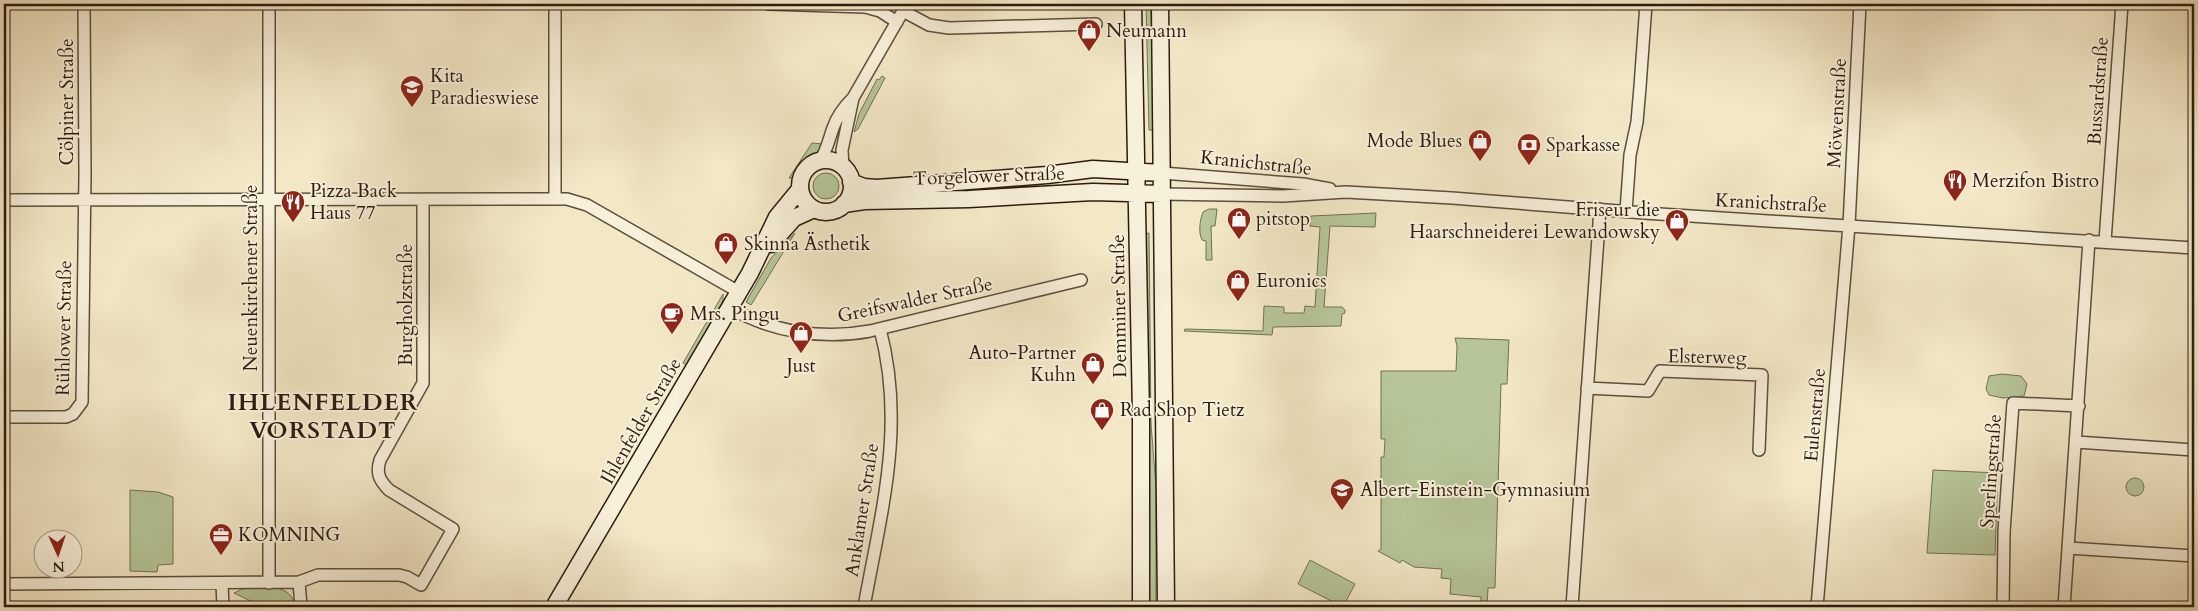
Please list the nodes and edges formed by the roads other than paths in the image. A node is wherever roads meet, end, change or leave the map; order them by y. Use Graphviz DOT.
graph roads {
  1 [pos="84,4"];
  2 [pos="269,4"];
  3 [pos="555,4"];
  4 [pos="768,4"];
  5 [pos="1133,4"];
  6 [pos="1160,4"];
  7 [pos="1646,4"];
  8 [pos="1860,4"];
  9 [pos="2122,4"];
  10 [pos="905,7"];
  11 [pos="897,22"];
  12 [pos="1096,24"];
  13 [pos="853,98"];
  14 [pos="820,161"];
  15 [pos="843,167"];
  16 [pos="1136,172"];
  17 [pos="1162,173"];
  18 [pos="851,182"];
  19 [pos="800,189"];
  20 [pos="1346,192"];
  21 [pos="1137,194"];
  22 [pos="1162,194"];
  23 [pos="555,199"];
  24 [pos="4,200"];
  25 [pos="84,200"];
  26 [pos="269,200"];
  27 [pos="423,200"];
  28 [pos="844,204"];
  29 [pos="814,209"];
  30 [pos="1600,209"];
  31 [pos="1626,211"];
  32 [pos="1849,225"];
  33 [pos="2089,240"];
  34 [pos="2106,241"];
  35 [pos="2194,248"];
  36 [pos="762,253"];
  37 [pos="1080,280"];
  38 [pos="739,292"];
  39 [pos="730,308"];
  40 [pos="880,329"];
  41 [pos="1587,388"];
  42 [pos="2079,406"];
  43 [pos="4,418"];
  44 [pos="2076,442"];
  45 [pos="1759,450"];
  46 [pos="2194,450"];
  47 [pos="2068,548"];
  48 [pos="2194,556"];
  49 [pos="299,582"];
  50 [pos="270,583"];
  51 [pos="4,584"];
  52 [pos="222,584"];
  53 [pos="223,607"];
  54 [pos="301,607"];
  55 [pos="554,607"];
  56 [pos="864,607"];
  57 [pos="1141,607"];
  58 [pos="1166,607"];
  59 [pos="1572,607"];
  60 [pos="1817,607"];
  61 [pos="2003,607"];
  62 [pos="2064,607"];
  1 -- 25 [label="street, Cölpiner Straße"];
  2 -- 26 [label="street, Neuenkirchener Straße"];
  3 -- 23 [label="street"];
  4 -- 11 [label="street"];
  5 -- 16 [label="main road, Demminer Straße"];
  6 -- 17 [label="main road"];
  7 -- 31 [label="street"];
  8 -- 32 [label="street, Möwenstraße"];
  9 -- 34 [label="street, Bussardstraße"];
  10 -- 11 [label="street, Ihlenfelder Straße"];
  10 -- 12 [label="street"];
  11 -- 13 [label="street, Ihlenfelder Straße"];
  13 -- 14 [label="street, Ihlenfelder Straße"];
  13 -- 15 [label="street, Ihlenfelder Straße"];
  14 -- 15 [label="main road"];
  14 -- 19 [label="main road, Ihlenfelder Straße"];
  15 -- 18 [label="main road, Ihlenfelder Straße"];
  16 -- 17 [label="main road, Torgelower Straße"];
  16 -- 18 [label="main road, Torgelower Straße"];
  16 -- 21 [label="main road, Demminer Straße"];
  17 -- 20 [label="street, Kranichstraße"];
  17 -- 22 [label="main road"];
  18 -- 28 [label="main road"];
  19 -- 29 [label="main road"];
  19 -- 36 [label="main road, Ihlenfelder Straße"];
  20 -- 22 [label="street, Kranichstraße"];
  20 -- 30 [label="street, Kranichstraße"];
  21 -- 22 [label="main road, Torgelower Straße"];
  21 -- 28 [label="main road, Torgelower Straße"];
  21 -- 57 [label="main road, Demminer Straße"];
  22 -- 58 [label="main road"];
  23 -- 27 [label="street"];
  23 -- 38 [label="street"];
  24 -- 25 [label="street"];
  25 -- 26 [label="street"];
  25 -- 43 [label="street, Rühlower Straße"];
  26 -- 27 [label="street"];
  26 -- 50 [label="street, Neuenkirchener Straße"];
  27 -- 49 [label="street, Burgholzstraße"];
  28 -- 29 [label="main road, Ihlenfelder Straße"];
  29 -- 36 [label="main road, Ihlenfelder Straße"];
  30 -- 31 [label="street, Kranichstraße"];
  30 -- 41 [label="street"];
  31 -- 32 [label="street, Kranichstraße"];
  32 -- 33 [label="street, Kranichstraße"];
  32 -- 60 [label="street, Eulenstraße"];
  33 -- 34 [label="street, Kranichstraße"];
  33 -- 42 [label="street"];
  34 -- 35 [label="street, Kranichstraße"];
  36 -- 38 [label="main road, Ihlenfelder Straße"];
  37 -- 40 [label="street, Greifswalder Straße"];
  38 -- 39 [label="main road, Ihlenfelder Straße"];
  39 -- 40 [label="street, Greifswalder Straße"];
  39 -- 55 [label="main road, Ihlenfelder Straße"];
  40 -- 56 [label="street, Anklamer Straße"];
  41 -- 45 [label="street, Elsterweg"];
  41 -- 59 [label="street"];
  42 -- 44 [label="street"];
  42 -- 61 [label="street, Sperlingstraße"];
  44 -- 46 [label="street"];
  44 -- 47 [label="street"];
  47 -- 48 [label="street"];
  47 -- 62 [label="street"];
  49 -- 50 [label="street, Burgholzstraße"];
  49 -- 54 [label="street"];
  50 -- 52 [label="street, Burgholzstraße"];
  51 -- 52 [label="street, Burgholzstraße"];
  52 -- 53 [label="street"];
}
